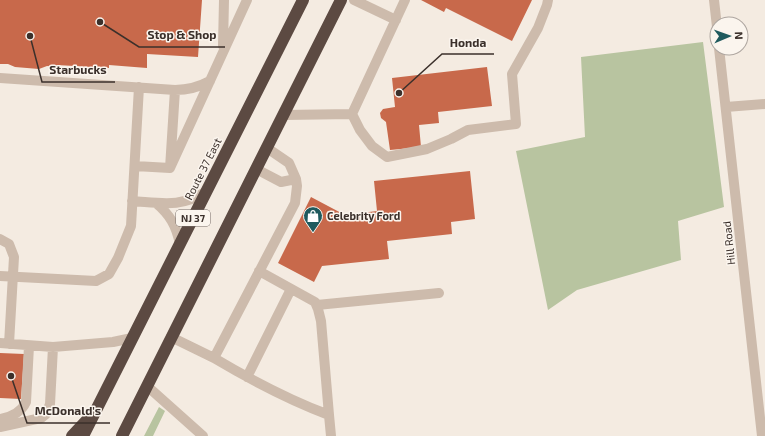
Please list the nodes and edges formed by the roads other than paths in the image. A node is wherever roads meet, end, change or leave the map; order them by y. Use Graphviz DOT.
graph roads {
  1 [pos="224,0"];
  2 [pos="247,0"];
  3 [pos="303,0"];
  4 [pos="341,0"];
  5 [pos="354,0"];
  6 [pos="405,0"];
  7 [pos="548,0"];
  8 [pos="714,0"];
  9 [pos="716,16"];
  10 [pos="396,20"];
  11 [pos="223,50"];
  12 [pos="721,56"];
  13 [pos="0,78"];
  14 [pos="210,81"];
  15 [pos="140,87"];
  16 [pos="175,90"];
  17 [pos="765,104"];
  18 [pos="726,107"];
  19 [pos="352,114"];
  20 [pos="284,115"];
  21 [pos="267,148"];
  22 [pos="134,166"];
  23 [pos="170,168"];
  24 [pos="256,169"];
  25 [pos="296,179"];
  26 [pos="207,191"];
  27 [pos="132,201"];
  28 [pos="156,203"];
  29 [pos="0,239"];
  30 [pos="180,244"];
  31 [pos="259,272"];
  32 [pos="0,276"];
  33 [pos="13,276"];
  34 [pos="291,289"];
  35 [pos="439,293"];
  36 [pos="317,305"];
  37 [pos="171,337"];
  38 [pos="132,338"];
  39 [pos="4,344"];
  40 [pos="29,346"];
  41 [pos="53,347"];
  42 [pos="214,358"];
  43 [pos="247,377"];
  44 [pos="760,377"];
  45 [pos="147,386"];
  46 [pos="94,413"];
  47 [pos="329,415"];
  48 [pos="0,419"];
  49 [pos="0,427"];
  50 [pos="72,436"];
  51 [pos="82,436"];
  52 [pos="122,436"];
  53 [pos="203,436"];
  54 [pos="331,436"];
  55 [pos="762,436"];
  1 -- 11 [label="street"];
  2 -- 11 [label="street"];
  3 -- 26 [label="highway, Route 37 East / NJ 37"];
  4 -- 20 [label="highway, NJ 37"];
  5 -- 10 [label="street"];
  6 -- 10 [label="street"];
  7 -- 19 [label="street"];
  8 -- 9 [label="street"];
  10 -- 19 [label="street"];
  11 -- 14 [label="street"];
  12 -- 18 [label="street, Hill Road"];
  13 -- 15 [label="street"];
  14 -- 16 [label="street"];
  14 -- 23 [label="street"];
  15 -- 16 [label="street"];
  15 -- 22 [label="street"];
  16 -- 23 [label="street"];
  17 -- 18 [label="street"];
  18 -- 44 [label="street, Hill Road"];
  19 -- 20 [label="street"];
  20 -- 21 [label="highway, NJ 37"];
  21 -- 24 [label="highway, NJ 37"];
  21 -- 25 [label="street"];
  22 -- 23 [label="street"];
  22 -- 27 [label="street"];
  24 -- 25 [label="street"];
  24 -- 37 [label="highway, NJ 37"];
  25 -- 31 [label="street"];
  26 -- 28 [label="street"];
  26 -- 30 [label="highway, Route 37 East / NJ 37"];
  27 -- 28 [label="street"];
  27 -- 33 [label="street"];
  28 -- 30 [label="street"];
  29 -- 33 [label="street"];
  30 -- 38 [label="highway, Route 37 East / NJ 37"];
  31 -- 34 [label="street"];
  31 -- 42 [label="street"];
  32 -- 33 [label="street"];
  33 -- 39 [label="street"];
  34 -- 36 [label="street"];
  34 -- 43 [label="street"];
  35 -- 36 [label="street"];
  36 -- 47 [label="street"];
  37 -- 42 [label="street"];
  37 -- 45 [label="highway, NJ 37"];
  38 -- 41 [label="street"];
  38 -- 46 [label="highway, Route 37 East / NJ 37"];
  39 -- 40 [label="street"];
  40 -- 41 [label="street"];
  40 -- 48 [label="street"];
  41 -- 49 [label="street"];
  42 -- 43 [label="street"];
  43 -- 47 [label="street"];
  44 -- 55 [label="street, Hill Road"];
  45 -- 52 [label="highway, NJ 37"];
  45 -- 53 [label="street"];
  46 -- 50 [label="highway"];
  46 -- 51 [label="highway, Route 37 East / NJ 37"];
  47 -- 54 [label="street"];
}
